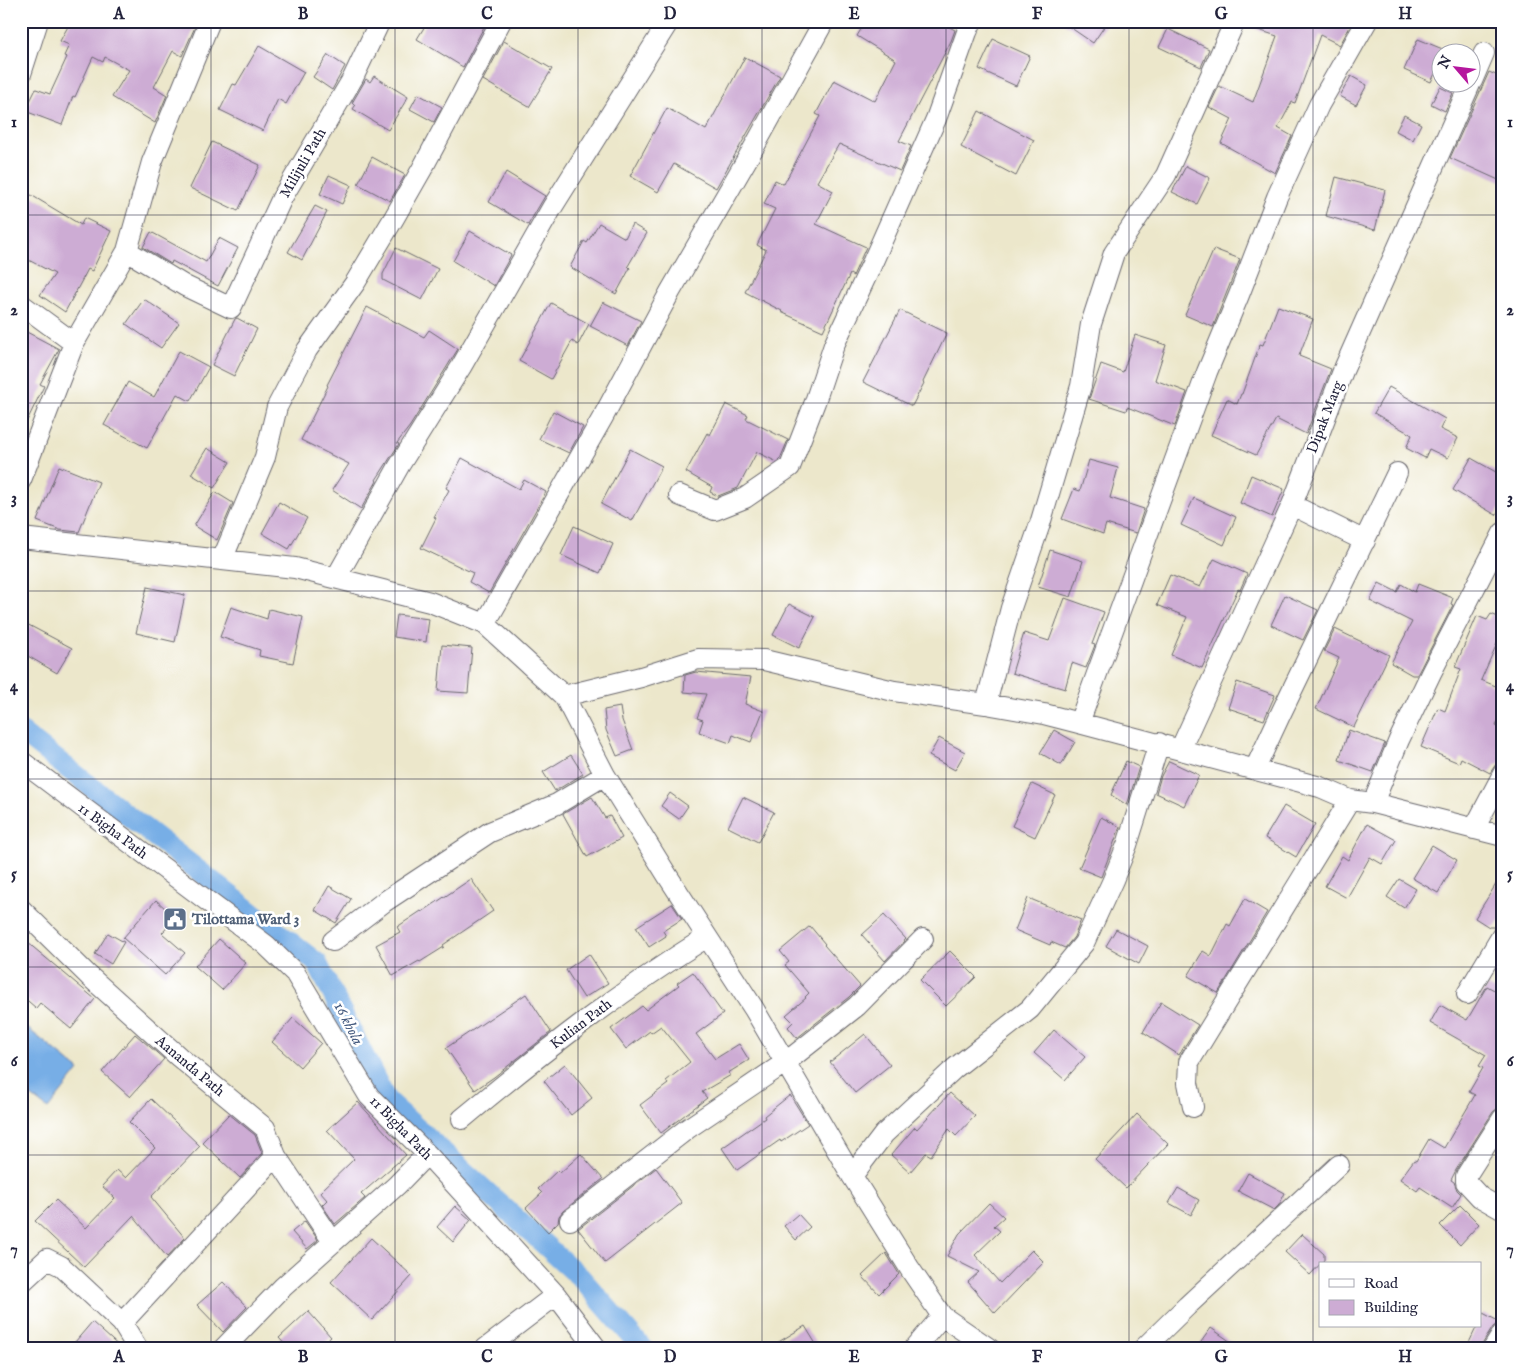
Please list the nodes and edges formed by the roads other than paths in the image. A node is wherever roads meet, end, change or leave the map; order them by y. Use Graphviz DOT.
graph roads {
  1 [pos="38,21"];
  2 [pos="210,21"];
  3 [pos="380,21"];
  4 [pos="501,21"];
  5 [pos="669,21"];
  6 [pos="824,21"];
  7 [pos="972,21"];
  8 [pos="1235,21"];
  9 [pos="1367,21"];
  10 [pos="1484,53"];
  11 [pos="1482,57"];
  12 [pos="21,74"];
  13 [pos="1467,92"];
  14 [pos="127,251"];
  15 [pos="21,304"];
  16 [pos="74,343"];
  17 [pos="1397,473"];
  18 [pos="21,480"];
  19 [pos="680,494"];
  20 [pos="1292,505"];
  21 [pos="1503,533"];
  22 [pos="21,538"];
  23 [pos="1365,541"];
  24 [pos="222,560"];
  25 [pos="336,578"];
  26 [pos="485,624"];
  27 [pos="564,696"];
  28 [pos="986,704"];
  29 [pos="1079,722"];
  30 [pos="1159,743"];
  31 [pos="1180,750"];
  32 [pos="21,761"];
  33 [pos="1255,769"];
  34 [pos="605,774"];
  35 [pos="1503,774"];
  36 [pos="1350,800"];
  37 [pos="1373,803"];
  38 [pos="1474,828"];
  39 [pos="1503,836"];
  40 [pos="21,909"];
  41 [pos="1503,934"];
  42 [pos="707,937"];
  43 [pos="923,939"];
  44 [pos="334,941"];
  45 [pos="1467,994"];
  46 [pos="786,1062"];
  47 [pos="1193,1107"];
  48 [pos="1503,1118"];
  49 [pos="462,1119"];
  50 [pos="427,1154"];
  51 [pos="276,1156"];
  52 [pos="1339,1165"];
  53 [pos="852,1176"];
  54 [pos="1503,1210"];
  55 [pos="570,1220"];
  56 [pos="333,1242"];
  57 [pos="21,1283"];
  58 [pos="556,1294"];
  59 [pos="942,1316"];
  60 [pos="122,1323"];
  61 [pos="1503,1333"];
  62 [pos="138,1349"];
  63 [pos="223,1349"];
  64 [pos="485,1349"];
  65 [pos="597,1349"];
  66 [pos="914,1349"];
  67 [pos="990,1349"];
  68 [pos="1142,1349"];
  69 [pos="1493,1349"];
  1 -- 12 [label="street"];
  2 -- 14 [label="street"];
  3 -- 14 [label="street, Milijuli Path"];
  4 -- 24 [label="street"];
  5 -- 25 [label="street"];
  6 -- 26 [label="street"];
  7 -- 19 [label="street"];
  8 -- 28 [label="street"];
  9 -- 29 [label="street"];
  10 -- 11 [label="street, Dipak Marg"];
  13 -- 20 [label="street, Dipak Marg"];
  14 -- 16 [label="street"];
  15 -- 16 [label="street"];
  16 -- 18 [label="street"];
  17 -- 23 [label="street"];
  20 -- 23 [label="street"];
  20 -- 31 [label="street, Dipak Marg"];
  21 -- 37 [label="street"];
  22 -- 24 [label="street"];
  23 -- 33 [label="street"];
  24 -- 25 [label="street"];
  25 -- 26 [label="street"];
  26 -- 27 [label="street"];
  27 -- 28 [label="street"];
  27 -- 34 [label="street"];
  28 -- 29 [label="street"];
  29 -- 30 [label="street"];
  30 -- 31 [label="street"];
  30 -- 53 [label="street"];
  31 -- 33 [label="street"];
  32 -- 50 [label="street, 11 Bigha Path"];
  33 -- 36 [label="street"];
  34 -- 42 [label="street"];
  34 -- 44 [label="street"];
  35 -- 38 [label="street"];
  36 -- 37 [label="street"];
  36 -- 47 [label="street"];
  37 -- 38 [label="street"];
  38 -- 39 [label="street"];
  40 -- 51 [label="street, Aananda Path"];
  41 -- 45 [label="street"];
  42 -- 46 [label="street"];
  42 -- 49 [label="street, Kulian Path"];
  43 -- 46 [label="street"];
  46 -- 53 [label="street"];
  46 -- 55 [label="street"];
  48 -- 54 [label="street"];
  50 -- 56 [label="street"];
  50 -- 58 [label="street, 11 Bigha Path"];
  51 -- 56 [label="street, Aananda Path"];
  51 -- 60 [label="street"];
  52 -- 68 [label="street"];
  53 -- 59 [label="street"];
  56 -- 63 [label="street"];
  57 -- 60 [label="street"];
  58 -- 64 [label="street"];
  58 -- 65 [label="street, 11 Bigha Path"];
  59 -- 66 [label="street"];
  59 -- 67 [label="street"];
  60 -- 62 [label="street"];
  61 -- 69 [label="street"];
}
